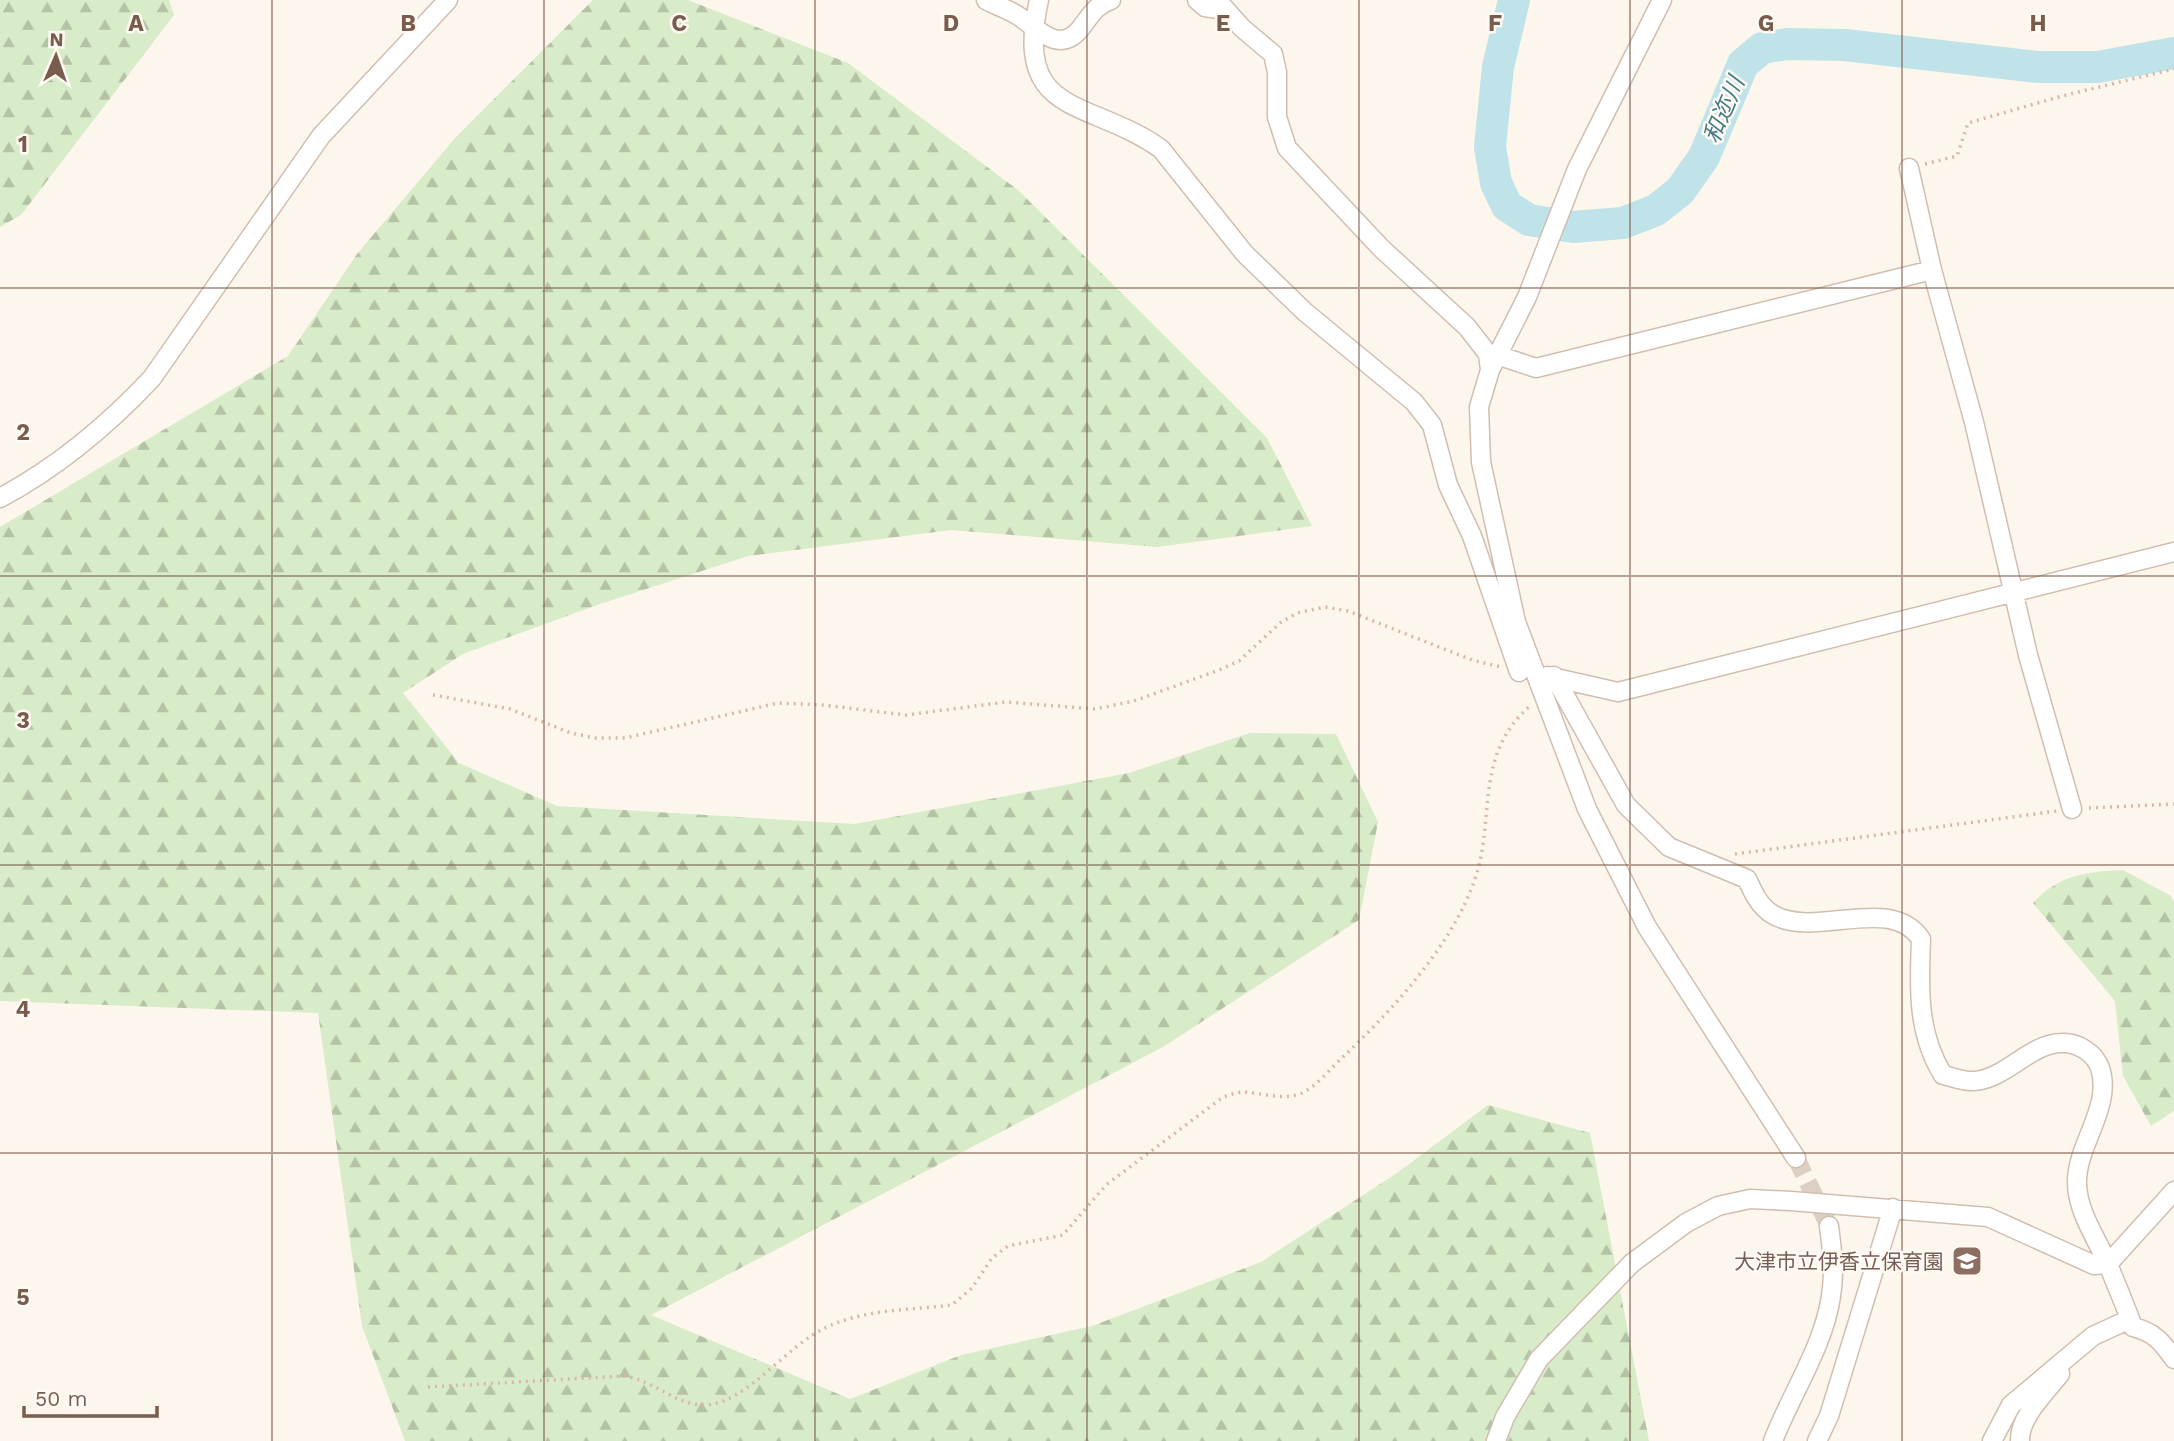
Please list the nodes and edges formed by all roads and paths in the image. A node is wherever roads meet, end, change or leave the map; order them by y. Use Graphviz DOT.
graph roads {
  1 [pos="448,0"];
  2 [pos="986,0"];
  3 [pos="1039,0"];
  4 [pos="1111,0"];
  5 [pos="1197,0"];
  6 [pos="1661,0"];
  7 [pos="1221,5"];
  8 [pos="1032,30"];
  9 [pos="2174,69"];
  10 [pos="1909,168"];
  11 [pos="1932,270"];
  12 [pos="1494,362"];
  13 [pos="0,498"];
  14 [pos="2174,552"];
  15 [pos="2013,594"];
  16 [pos="1536,675"];
  17 [pos="433,695"];
  18 [pos="1543,695"];
  19 [pos="2174,804"];
  20 [pos="2072,809"];
  21 [pos="1697,858"];
  22 [pos="1796,1158"];
  23 [pos="2174,1191"];
  24 [pos="1893,1208"];
  25 [pos="1829,1226"];
  26 [pos="2108,1264"];
  27 [pos="2130,1319"];
  28 [pos="2174,1359"];
  29 [pos="2058,1365"];
  30 [pos="428,1387"];
  31 [pos="1496,1441"];
  32 [pos="1773,1441"];
  33 [pos="1817,1441"];
  34 [pos="1992,1441"];
  35 [pos="2020,1441"];
  1 -- 13 [label="street"];
  2 -- 8 [label="street"];
  3 -- 8 [label="street"];
  4 -- 8 [label="street"];
  5 -- 7 [label="street"];
  6 -- 12 [label="street"];
  7 -- 12 [label="street"];
  8 -- 16 [label="street"];
  9 -- 10 [label="path"];
  10 -- 11 [label="street"];
  11 -- 12 [label="street"];
  11 -- 15 [label="street"];
  12 -- 16 [label="street"];
  14 -- 15 [label="street"];
  15 -- 16 [label="street"];
  15 -- 20 [label="street"];
  16 -- 17 [label="path"];
  16 -- 18 [label="street"];
  16 -- 21 [label="street"];
  18 -- 22 [label="street"];
  18 -- 30 [label="path"];
  19 -- 20 [label="path"];
  20 -- 21 [label="path"];
  21 -- 26 [label="street"];
  23 -- 26 [label="street"];
  24 -- 26 [label="street"];
  24 -- 31 [label="street"];
  24 -- 33 [label="street"];
  25 -- 32 [label="street"];
  26 -- 27 [label="street"];
  27 -- 28 [label="street"];
  27 -- 29 [label="street"];
  29 -- 34 [label="street"];
  29 -- 35 [label="street"];
}
